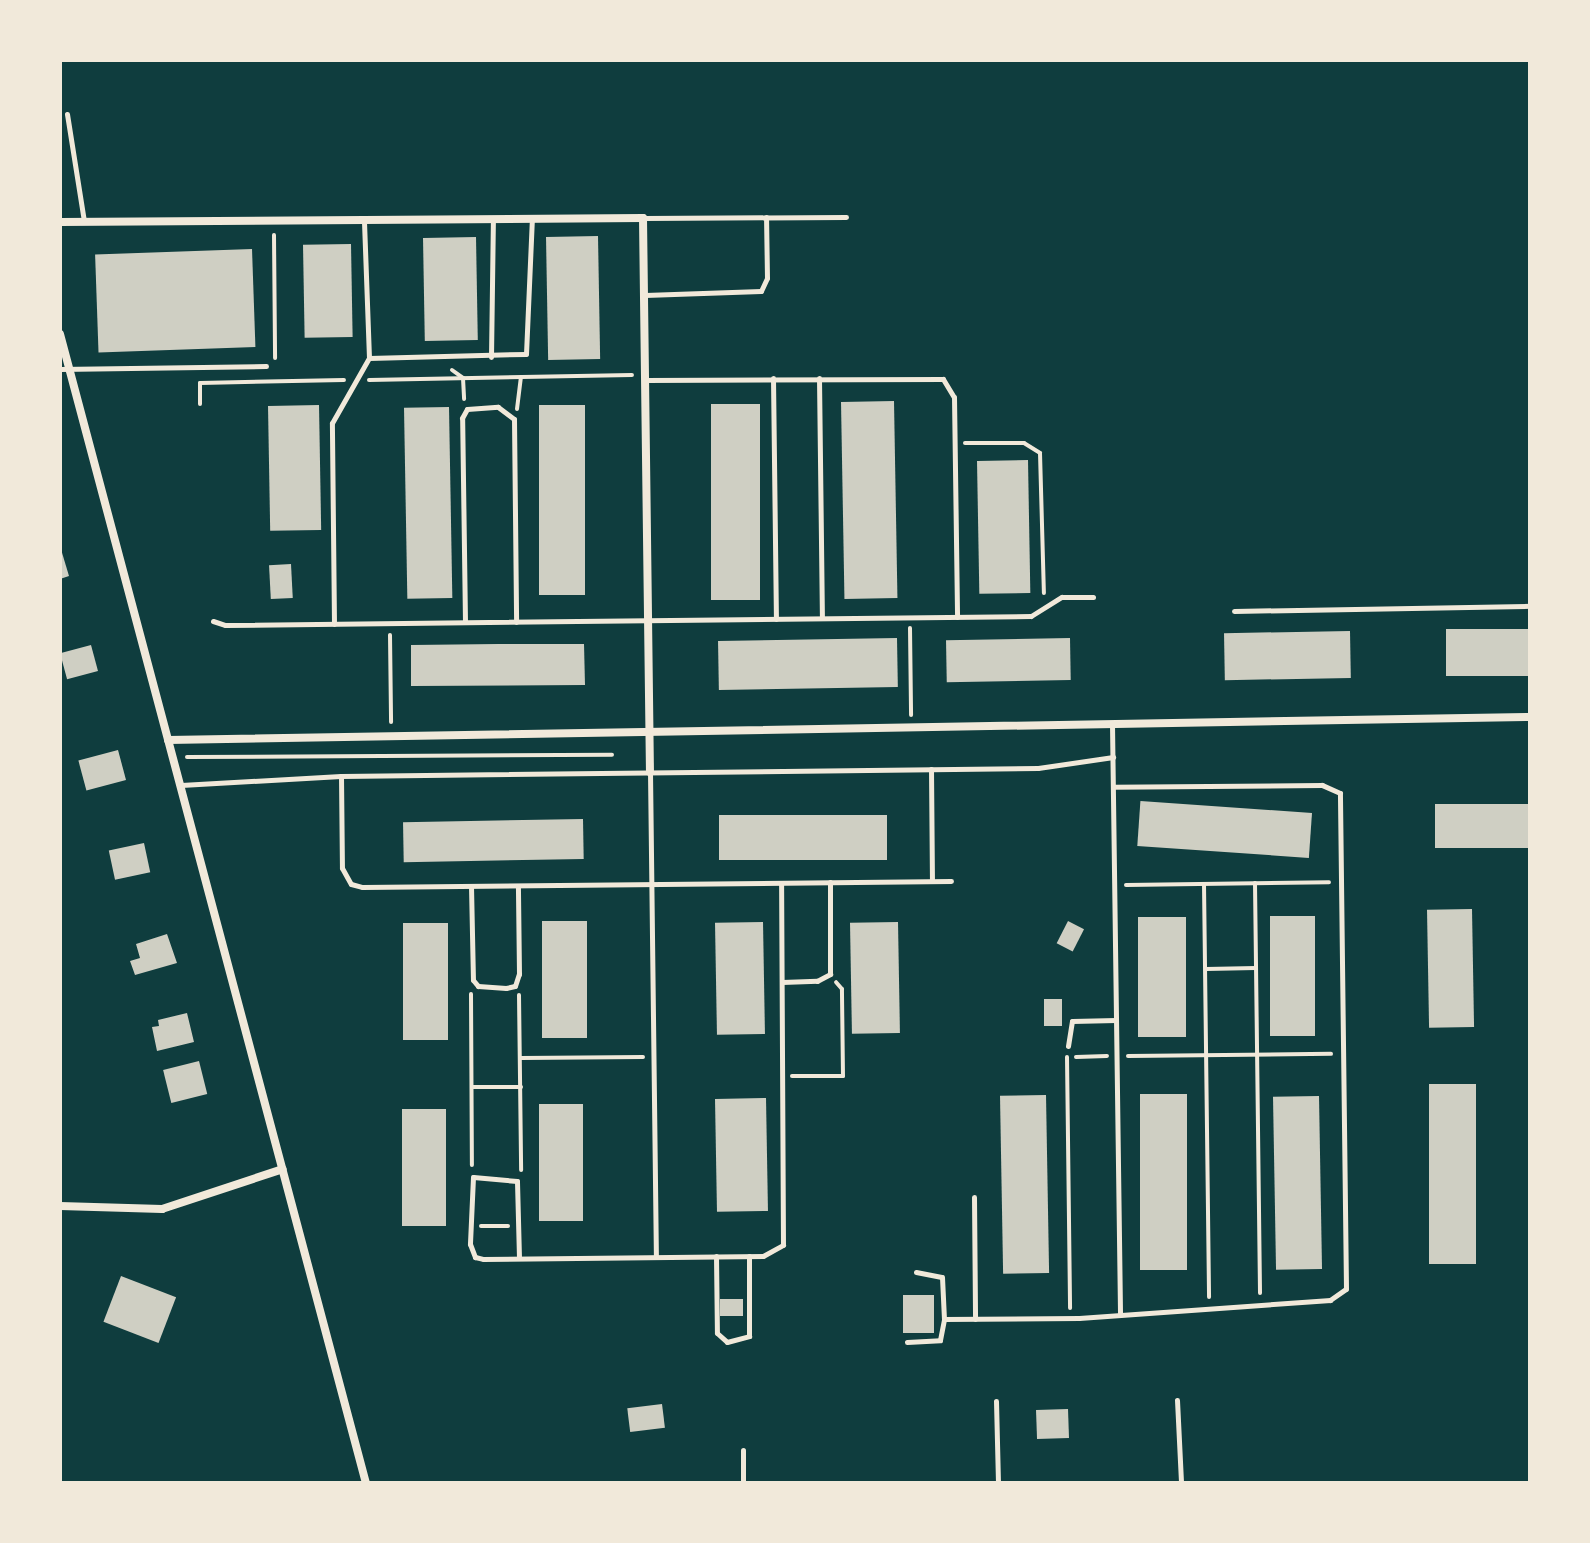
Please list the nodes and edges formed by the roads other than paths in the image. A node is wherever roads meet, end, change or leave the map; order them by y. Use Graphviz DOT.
graph roads {
  1 [pos="67,114"];
  2 [pos="766,217"];
  3 [pos="846,217"];
  4 [pos="643,218"];
  5 [pos="493,219"];
  6 [pos="532,219"];
  7 [pos="364,220"];
  8 [pos="60,222"];
  9 [pos="84,222"];
  10 [pos="644,295"];
  11 [pos="60,334"];
  12 [pos="491,357"];
  13 [pos="369,358"];
  14 [pos="266,366"];
  15 [pos="64,368"];
  16 [pos="645,378"];
  17 [pos="773,378"];
  18 [pos="819,378"];
  19 [pos="1093,597"];
  20 [pos="1530,606"];
  21 [pos="1234,611"];
  22 [pos="957,617"];
  23 [pos="822,618"];
  24 [pos="776,619"];
  25 [pos="648,620"];
  26 [pos="213,621"];
  27 [pos="465,622"];
  28 [pos="516,622"];
  29 [pos="334,624"];
  30 [pos="1530,717"];
  31 [pos="1112,724"];
  32 [pos="649,730"];
  33 [pos="168,740"];
  34 [pos="1113,757"];
  35 [pos="931,769"];
  36 [pos="650,772"];
  37 [pos="341,776"];
  38 [pos="180,785"];
  39 [pos="1113,787"];
  40 [pos="932,881"];
  41 [pos="951,881"];
  42 [pos="830,882"];
  43 [pos="781,883"];
  44 [pos="651,884"];
  45 [pos="471,886"];
  46 [pos="518,886"];
  47 [pos="782,982"];
  48 [pos="1116,1020"];
  49 [pos="1068,1046"];
  50 [pos="283,1169"];
  51 [pos="974,1197"];
  52 [pos="60,1206"];
  53 [pos="716,1256"];
  54 [pos="749,1256"];
  55 [pos="656,1257"];
  56 [pos="519,1258"];
  57 [pos="916,1272"];
  58 [pos="1120,1315"];
  59 [pos="944,1319"];
  60 [pos="975,1319"];
  61 [pos="907,1342"];
  62 [pos="1177,1400"];
  63 [pos="996,1401"];
  64 [pos="743,1450"];
  65 [pos="366,1483"];
  66 [pos="743,1483"];
  67 [pos="998,1483"];
  68 [pos="1181,1483"];
  1 -- 9 [label="lane"];
  2 -- 3 [label="lane"];
  2 -- 4 [label="lane"];
  2 -- 10 [label="lane"];
  4 -- 6 [label="street"];
  4 -- 10 [label="street"];
  5 -- 6 [label="street"];
  5 -- 7 [label="street"];
  5 -- 12 [label="lane"];
  6 -- 12 [label="lane"];
  7 -- 9 [label="street"];
  7 -- 13 [label="lane"];
  8 -- 9 [label="street"];
  10 -- 16 [label="street"];
  11 -- 15 [label="street"];
  12 -- 13 [label="lane"];
  13 -- 29 [label="lane"];
  14 -- 15 [label="lane"];
  15 -- 33 [label="street"];
  16 -- 17 [label="lane"];
  16 -- 25 [label="street"];
  17 -- 18 [label="lane"];
  17 -- 24 [label="lane"];
  18 -- 22 [label="lane"];
  18 -- 23 [label="lane"];
  19 -- 22 [label="lane"];
  20 -- 21 [label="lane"];
  22 -- 23 [label="lane"];
  23 -- 24 [label="lane"];
  24 -- 25 [label="lane"];
  25 -- 28 [label="lane"];
  25 -- 32 [label="street"];
  26 -- 29 [label="lane"];
  27 -- 28 [label="lane"];
  27 -- 28 [label="lane"];
  27 -- 29 [label="lane"];
  30 -- 31 [label="street"];
  31 -- 32 [label="street"];
  31 -- 34 [label="lane"];
  32 -- 33 [label="street"];
  32 -- 36 [label="street"];
  33 -- 38 [label="street"];
  34 -- 35 [label="lane"];
  34 -- 39 [label="lane"];
  35 -- 36 [label="lane"];
  35 -- 40 [label="lane"];
  36 -- 37 [label="lane"];
  36 -- 44 [label="lane"];
  37 -- 38 [label="lane"];
  37 -- 45 [label="lane"];
  38 -- 50 [label="street"];
  39 -- 48 [label="lane"];
  39 -- 58 [label="lane"];
  40 -- 41 [label="lane"];
  40 -- 42 [label="lane"];
  42 -- 43 [label="lane"];
  42 -- 47 [label="lane"];
  43 -- 44 [label="lane"];
  43 -- 47 [label="lane"];
  44 -- 46 [label="lane"];
  44 -- 55 [label="lane"];
  45 -- 46 [label="lane"];
  45 -- 46 [label="lane"];
  47 -- 54 [label="lane"];
  48 -- 49 [label="lane"];
  48 -- 58 [label="lane"];
  50 -- 52 [label="street"];
  50 -- 65 [label="street"];
  51 -- 60 [label="lane"];
  53 -- 54 [label="lane"];
  53 -- 54 [label="lane"];
  53 -- 55 [label="lane"];
  55 -- 56 [label="lane"];
  56 -- 56 [label="lane"];
  57 -- 59 [label="lane"];
  58 -- 60 [label="lane"];
  59 -- 60 [label="lane"];
  59 -- 61 [label="lane"];
  62 -- 68 [label="lane"];
  63 -- 67 [label="lane"];
  64 -- 66 [label="lane"];
}
